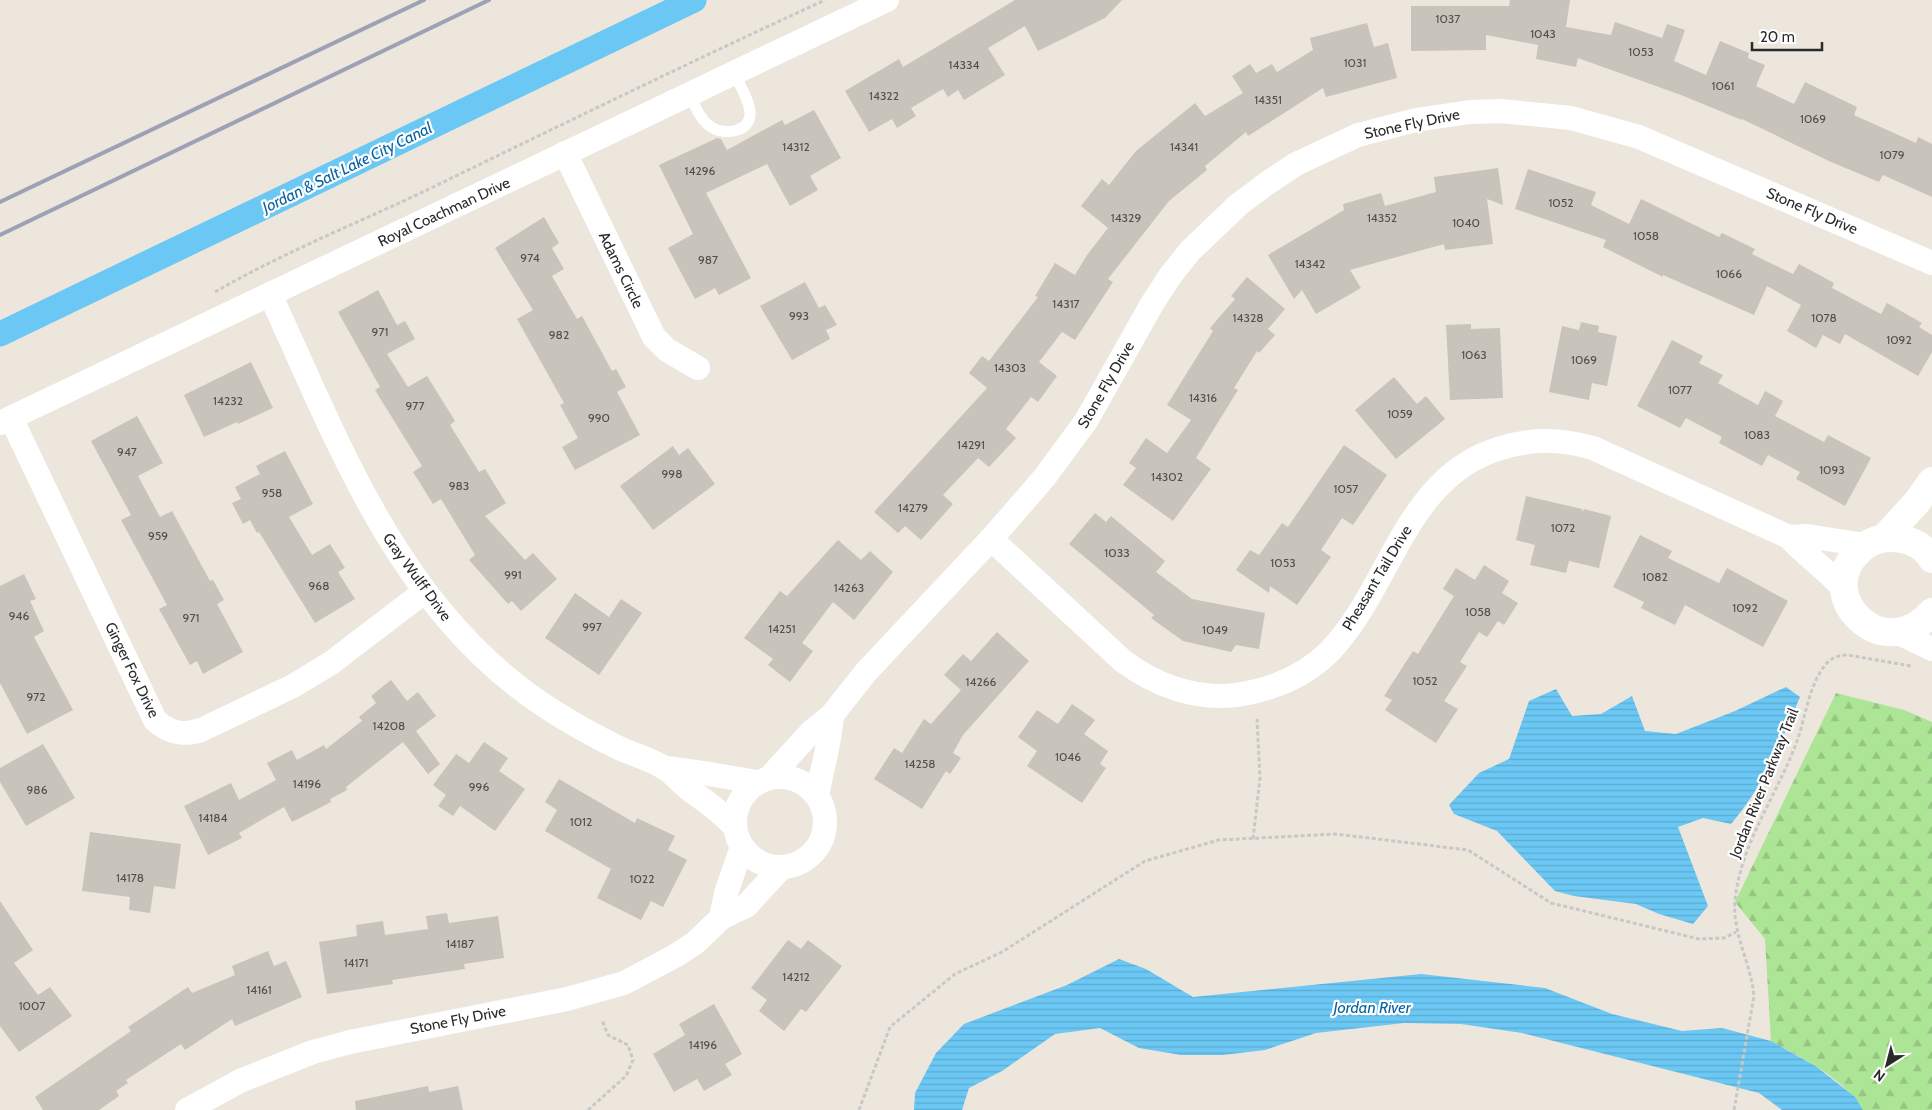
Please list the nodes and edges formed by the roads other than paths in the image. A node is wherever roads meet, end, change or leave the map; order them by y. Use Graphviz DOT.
graph roads {
  1 [pos="887,0"];
  2 [pos="734,73"];
  3 [pos="689,94"];
  4 [pos="566,154"];
  5 [pos="1932,263"];
  6 [pos="270,294"];
  7 [pos="698,368"];
  8 [pos="6,420"];
  9 [pos="1932,481"];
  10 [pos="1789,538"];
  11 [pos="991,539"];
  12 [pos="1874,542"];
  13 [pos="1932,559"];
  14 [pos="1844,589"];
  15 [pos="424,592"];
  16 [pos="1932,612"];
  17 [pos="1899,633"];
  18 [pos="1932,649"];
  19 [pos="832,715"];
  20 [pos="665,768"];
  21 [pos="763,780"];
  22 [pos="817,796"];
  23 [pos="738,837"];
  24 [pos="782,867"];
  25 [pos="721,918"];
  26 [pos="188,1110"];
  1 -- 2 [label="street, Royal Coachman Drive"];
  2 -- 3 [label="street, Royal Coachman Drive"];
  2 -- 3 [label="lane"];
  3 -- 4 [label="street, Royal Coachman Drive"];
  4 -- 6 [label="street, Royal Coachman Drive"];
  4 -- 7 [label="street, Adams Circle"];
  5 -- 11 [label="street, Stone Fly Drive"];
  6 -- 8 [label="street, Royal Coachman Drive"];
  6 -- 15 [label="street, Gray Wulff Drive"];
  8 -- 15 [label="street, Ginger Fox Drive"];
  9 -- 12 [label="street"];
  10 -- 11 [label="street, Pheasant Tail Drive"];
  10 -- 12 [label="street, Pheasant Tail Drive"];
  10 -- 14 [label="street, Pheasant Tail Drive"];
  11 -- 19 [label="street, Stone Fly Drive"];
  12 -- 13 [label="street"];
  12 -- 14 [label="street"];
  14 -- 17 [label="street"];
  15 -- 20 [label="street, Gray Wulff Drive"];
  16 -- 17 [label="street"];
  17 -- 18 [label="street"];
  19 -- 21 [label="street, Stone Fly Drive"];
  19 -- 22 [label="street"];
  20 -- 21 [label="street, Gray Wulff Drive"];
  20 -- 23 [label="street, Gray Wulff Drive"];
  21 -- 22 [label="street"];
  21 -- 23 [label="street"];
  22 -- 24 [label="street"];
  23 -- 24 [label="street"];
  23 -- 25 [label="street"];
  24 -- 25 [label="street, Stone Fly Drive"];
  25 -- 26 [label="street, Stone Fly Drive"];
}
